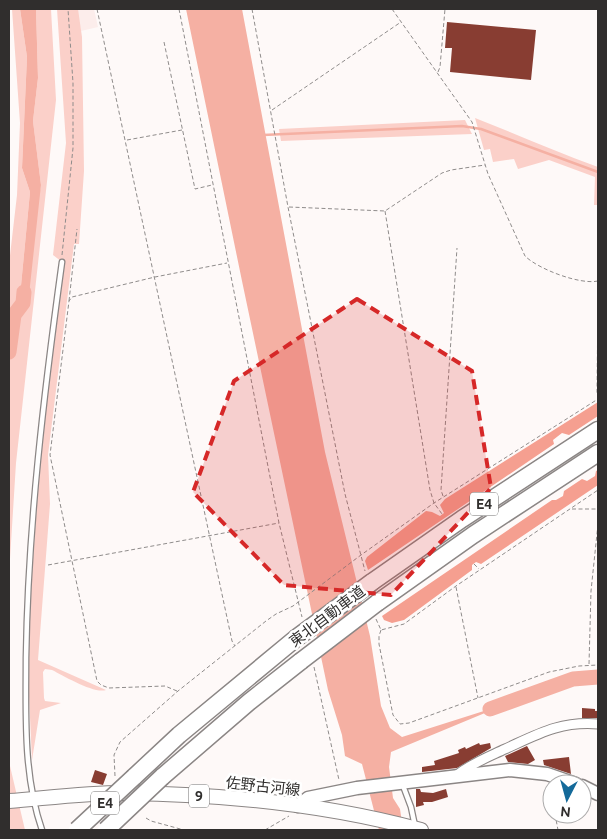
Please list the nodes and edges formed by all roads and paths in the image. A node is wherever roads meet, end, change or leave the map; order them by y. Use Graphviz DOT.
graph roads {
  1 [pos="68,9"];
  2 [pos="97,9"];
  3 [pos="179,9"];
  4 [pos="252,9"];
  5 [pos="392,9"];
  6 [pos="445,9"];
  7 [pos="401,22"];
  8 [pos="164,42"];
  9 [pos="437,73"];
  10 [pos="272,111"];
  11 [pos="182,130"];
  12 [pos="126,140"];
  13 [pos="485,165"];
  14 [pos="213,184"];
  15 [pos="288,207"];
  16 [pos="385,210"];
  17 [pos="77,229"];
  18 [pos="457,248"];
  19 [pos="62,262"];
  20 [pos="228,262"];
  21 [pos="155,277"];
  22 [pos="598,281"];
  23 [pos="598,298"];
  24 [pos="69,301"];
  25 [pos="598,395"];
  26 [pos="598,399"];
  27 [pos="598,430"];
  28 [pos="598,453"];
  29 [pos="598,490"];
  30 [pos="443,497"];
  31 [pos="434,502"];
  32 [pos="570,509"];
  33 [pos="598,509"];
  34 [pos="442,514"];
  35 [pos="279,523"];
  36 [pos="598,524"];
  37 [pos="209,535"];
  38 [pos="361,555"];
  39 [pos="73,560"];
  40 [pos="474,564"];
  41 [pos="48,565"];
  42 [pos="479,570"];
  43 [pos="369,580"];
  44 [pos="456,586"];
  45 [pos="299,601"];
  46 [pos="376,608"];
  47 [pos="303,620"];
  48 [pos="381,630"];
  49 [pos="235,646"];
  50 [pos="307,664"];
  51 [pos="589,665"];
  52 [pos="598,665"];
  53 [pos="178,691"];
  54 [pos="478,698"];
  55 [pos="598,724"];
  56 [pos="542,774"];
  57 [pos="457,775"];
  58 [pos="402,782"];
  59 [pos="342,791"];
  60 [pos="122,794"];
  61 [pos="32,799"];
  62 [pos="9,801"];
  63 [pos="298,806"];
  64 [pos="146,818"];
  65 [pos="415,829"];
  66 [pos="42,830"];
  67 [pos="77,830"];
  68 [pos="106,830"];
  69 [pos="184,830"];
  70 [pos="265,830"];
  1 -- 19 [label="path"];
  2 -- 12 [label="path"];
  3 -- 14 [label="path"];
  4 -- 10 [label="path"];
  5 -- 7 [label="path"];
  6 -- 9 [label="path"];
  7 -- 9 [label="path"];
  7 -- 10 [label="path"];
  8 -- 11 [label="path"];
  9 -- 13 [label="path"];
  10 -- 15 [label="path"];
  11 -- 12 [label="path"];
  11 -- 14 [label="path"];
  12 -- 21 [label="path"];
  13 -- 16 [label="path"];
  13 -- 22 [label="path"];
  14 -- 20 [label="path"];
  15 -- 16 [label="path"];
  15 -- 38 [label="path"];
  16 -- 31 [label="path"];
  17 -- 24 [label="path"];
  18 -- 30 [label="path"];
  19 -- 61 [label="lane"];
  20 -- 21 [label="path"];
  20 -- 35 [label="path"];
  21 -- 24 [label="path"];
  21 -- 37 [label="path"];
  23 -- 25 [label="path"];
  24 -- 39 [label="path"];
  26 -- 30 [label="path"];
  27 -- 43 [label="highway, 東北自動車道 / E4"];
  28 -- 46 [label="highway, 東北自動車道 / E4"];
  29 -- 32 [label="path"];
  30 -- 31 [label="path"];
  31 -- 34 [label="path"];
  31 -- 38 [label="path"];
  32 -- 33 [label="path"];
  32 -- 42 [label="path"];
  35 -- 37 [label="path"];
  35 -- 45 [label="path"];
  36 -- 51 [label="path"];
  37 -- 39 [label="path"];
  37 -- 49 [label="path"];
  38 -- 43 [label="path"];
  38 -- 45 [label="path"];
  39 -- 41 [label="path"];
  39 -- 53 [label="path"];
  40 -- 42 [label="path"];
  42 -- 44 [label="path"];
  43 -- 67 [label="highway, 東北自動車道 / E4, bridge"];
  44 -- 48 [label="path"];
  44 -- 54 [label="path"];
  45 -- 47 [label="path"];
  45 -- 49 [label="path"];
  46 -- 48 [label="path"];
  46 -- 50 [label="highway, 東北自動車道 / E4, bridge"];
  48 -- 54 [label="path"];
  49 -- 53 [label="path"];
  50 -- 59 [label="path"];
  50 -- 68 [label="highway, 東北自動車道 / E4, bridge"];
  51 -- 52 [label="path"];
  51 -- 54 [label="path"];
  53 -- 60 [label="path"];
  55 -- 57 [label="street"];
  56 -- 57 [label="street"];
  57 -- 58 [label="street"];
  58 -- 59 [label="street"];
  58 -- 65 [label="lane"];
  59 -- 63 [label="street"];
  60 -- 61 [label="main road, 佐野古河線 / 9"];
  60 -- 63 [label="main road, 佐野古河線 / 9"];
  61 -- 62 [label="main road, 佐野古河線 / 9"];
  61 -- 66 [label="lane"];
  63 -- 65 [label="main road, 佐野古河線 / 9"];
  63 -- 70 [label="path"];
  64 -- 69 [label="path"];
}
